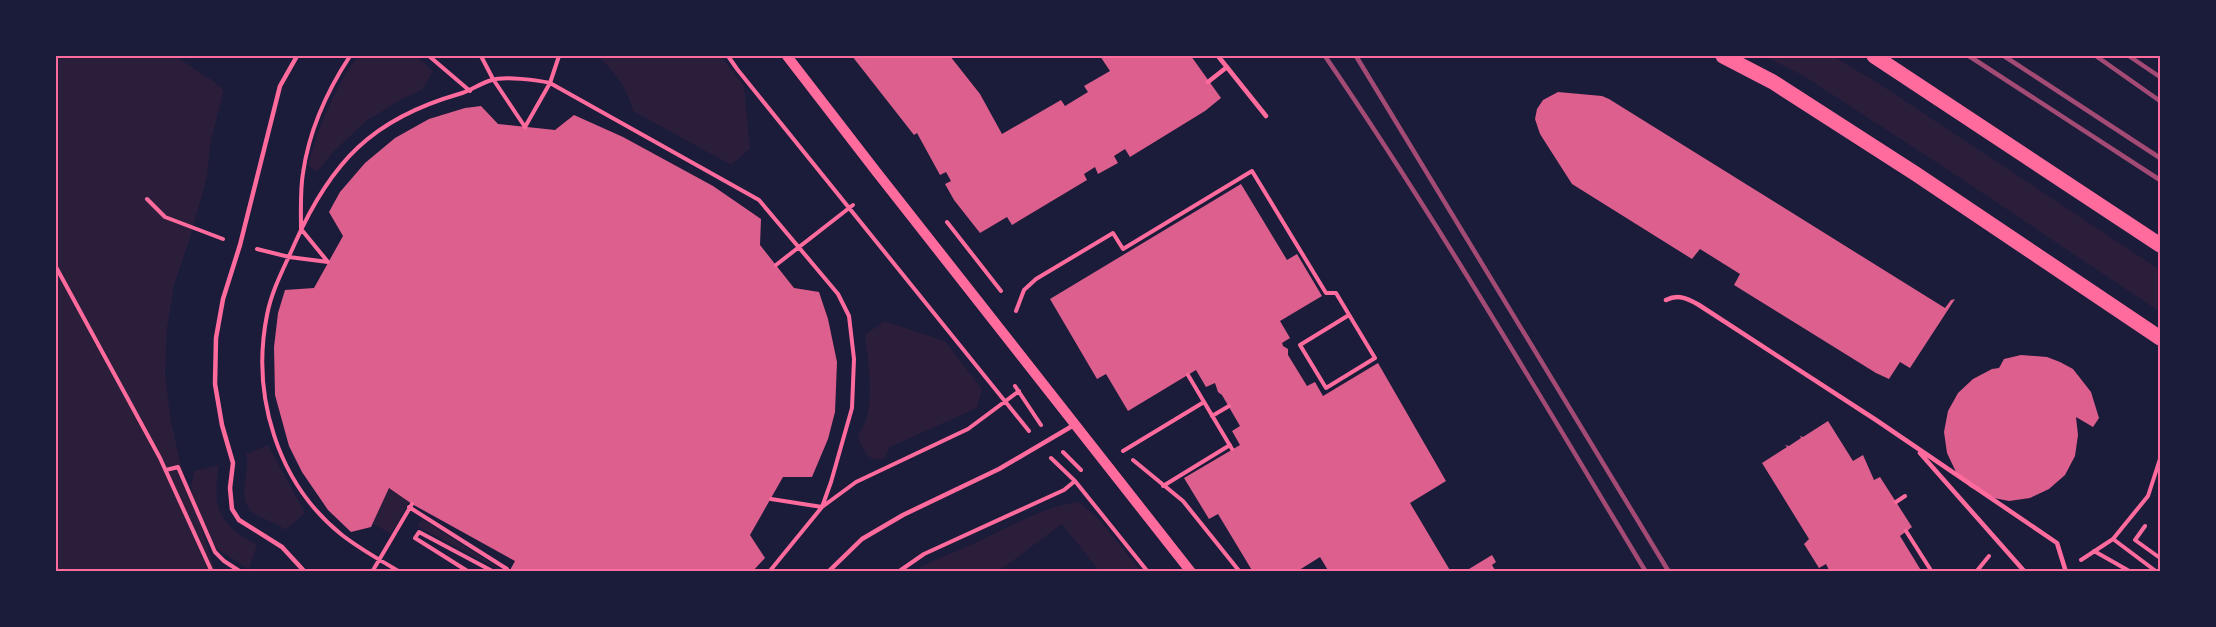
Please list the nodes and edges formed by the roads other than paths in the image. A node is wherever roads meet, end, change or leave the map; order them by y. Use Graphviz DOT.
graph roads {
  1 [pos="297,56"];
  2 [pos="787,56"];
  3 [pos="1218,56"];
  4 [pos="1723,56"];
  5 [pos="1874,56"];
  6 [pos="1227,67"];
  7 [pos="1208,82"];
  8 [pos="1266,116"];
  9 [pos="2160,245"];
  10 [pos="1666,300"];
  11 [pos="2160,338"];
  12 [pos="1076,424"];
  13 [pos="1914,446"];
  14 [pos="305,572"];
  15 [pos="828,572"];
  16 [pos="1191,572"];
  17 [pos="2025,572"];
  18 [pos="2066,572"];
  1 -- 14 [label="lane"];
  2 -- 12 [label="street"];
  3 -- 6 [label="lane"];
  4 -- 11 [label="main road"];
  5 -- 9 [label="main road"];
  6 -- 7 [label="lane"];
  6 -- 8 [label="lane"];
  10 -- 13 [label="lane"];
  12 -- 15 [label="lane"];
  12 -- 16 [label="street"];
  13 -- 17 [label="lane"];
  13 -- 18 [label="lane"];
}
